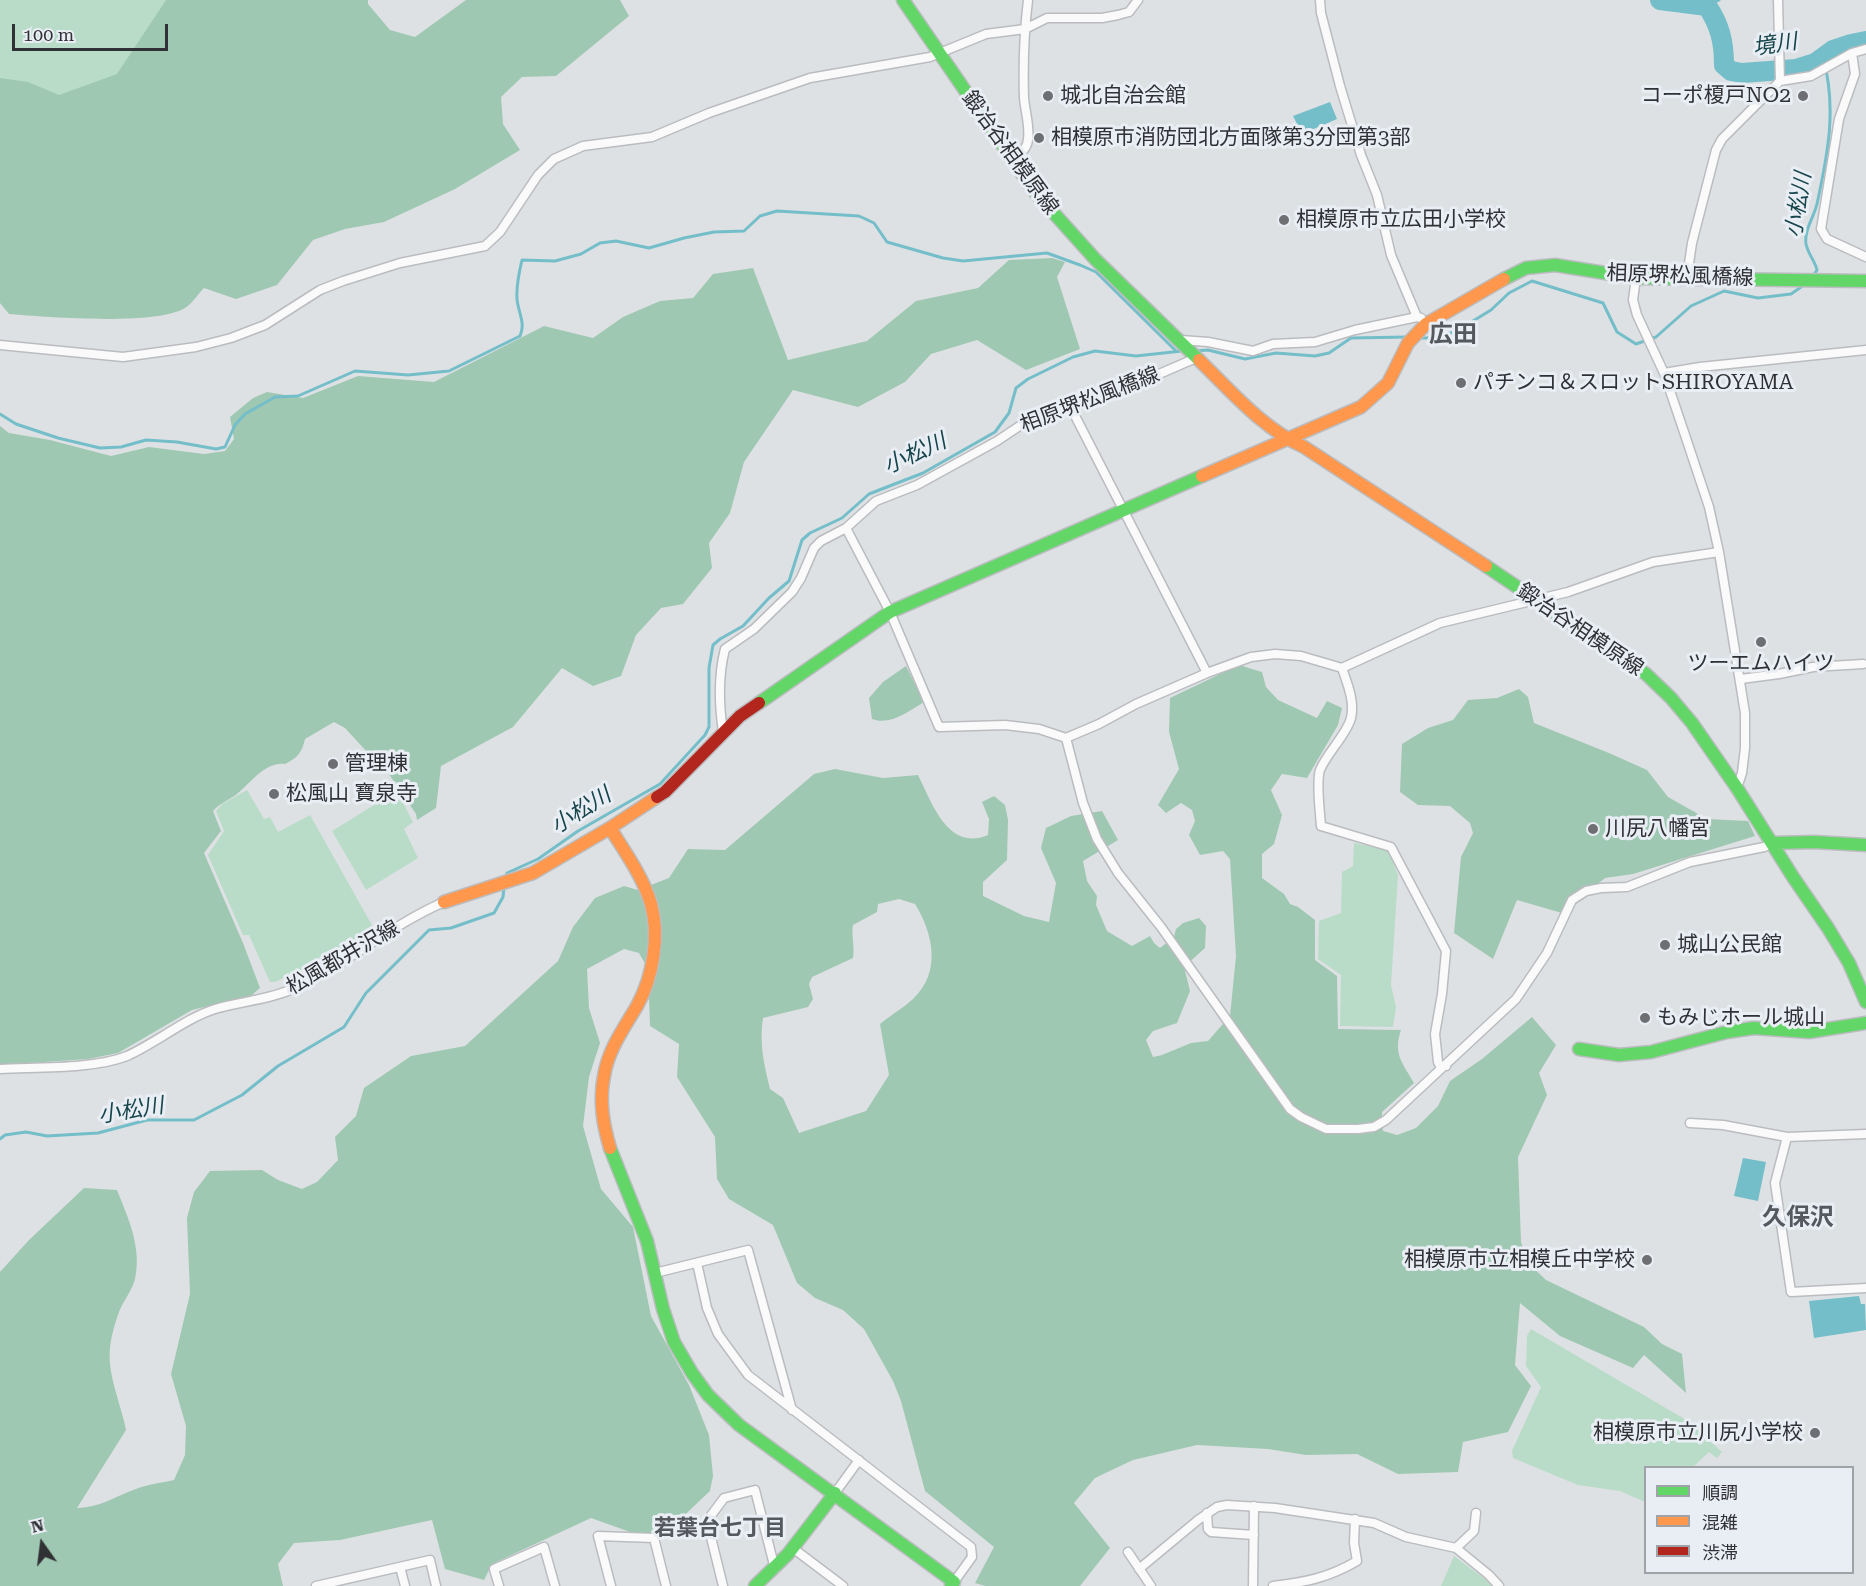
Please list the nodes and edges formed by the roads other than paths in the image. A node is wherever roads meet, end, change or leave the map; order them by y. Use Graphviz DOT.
graph roads {
  1 [pos="903,0"];
  2 [pos="1028,0"];
  3 [pos="1138,0"];
  4 [pos="1320,0"];
  5 [pos="1778,0"];
  6 [pos="1025,29"];
  7 [pos="1866,49"];
  8 [pos="1852,53"];
  9 [pos="939,54"];
  10 [pos="1780,74"];
  11 [pos="1012,161"];
  12 [pos="1866,257"];
  13 [pos="1686,277"];
  14 [pos="1636,278"];
  15 [pos="1866,281"];
  16 [pos="1424,320"];
  17 [pos="1182,342"];
  18 [pos="0,345"];
  19 [pos="1866,351"];
  20 [pos="1194,357"];
  21 [pos="1664,373"];
  22 [pos="1070,406"];
  23 [pos="1286,439"];
  24 [pos="1122,509"];
  25 [pos="846,528"];
  26 [pos="1719,552"];
  27 [pos="1536,599"];
  28 [pos="890,612"];
  29 [pos="1864,662"];
  30 [pos="1342,668"];
  31 [pos="1207,673"];
  32 [pos="1741,679"];
  33 [pos="723,732"];
  34 [pos="1066,738"];
  35 [pos="1737,788"];
  36 [pos="610,828"];
  37 [pos="1773,843"];
  38 [pos="1866,845"];
  39 [pos="444,902"];
  40 [pos="1866,1002"];
  41 [pos="1866,1023"];
  42 [pos="1579,1049"];
  43 [pos="1446,1066"];
  44 [pos="0,1069"];
  45 [pos="1690,1123"];
  46 [pos="1866,1134"];
  47 [pos="1787,1137"];
  48 [pos="697,1263"];
  49 [pos="655,1272"];
  50 [pos="1866,1288"];
  51 [pos="792,1410"];
  52 [pos="859,1460"];
  53 [pos="835,1493"];
  54 [pos="1254,1506"];
  55 [pos="1476,1513"];
  56 [pos="1207,1514"];
  57 [pos="1355,1519"];
  58 [pos="1254,1535"];
  59 [pos="1456,1548"];
  60 [pos="794,1549"];
  61 [pos="1128,1552"];
  62 [pos="400,1567"];
  63 [pos="776,1569"];
  64 [pos="1139,1569"];
  65 [pos="348,1582"];
  66 [pos="952,1584"];
  67 [pos="316,1586"];
  68 [pos="405,1586"];
  69 [pos="436,1586"];
  70 [pos="499,1586"];
  71 [pos="555,1586"];
  72 [pos="611,1586"];
  73 [pos="666,1586"];
  74 [pos="723,1586"];
  75 [pos="755,1586"];
  76 [pos="843,1586"];
  77 [pos="1151,1586"];
  78 [pos="1253,1586"];
  79 [pos="1273,1586"];
  80 [pos="1499,1586"];
  1 -- 9 [label="street, 鍛冶谷相模原線"];
  2 -- 6 [label="street"];
  3 -- 6 [label="street"];
  4 -- 16 [label="street"];
  5 -- 10 [label="street"];
  6 -- 9 [label="street"];
  6 -- 11 [label="street"];
  7 -- 8 [label="street"];
  8 -- 10 [label="street"];
  8 -- 12 [label="street"];
  9 -- 11 [label="street, 鍛冶谷相模原線"];
  9 -- 18 [label="street"];
  10 -- 13 [label="street"];
  11 -- 17 [label="street, 鍛冶谷相模原線"];
  13 -- 14 [label="street, 相原堺松風橋線"];
  13 -- 15 [label="street, 相原堺松風橋線"];
  14 -- 16 [label="street, 相原堺松風橋線"];
  14 -- 21 [label="street"];
  16 -- 17 [label="street, 相原堺松風橋線"];
  16 -- 23 [label="street"];
  17 -- 20 [label="street, 鍛冶谷相模原線"];
  19 -- 21 [label="street"];
  20 -- 22 [label="street, 相原堺松風橋線"];
  20 -- 23 [label="street, 鍛冶谷相模原線"];
  21 -- 26 [label="street"];
  22 -- 24 [label="street"];
  22 -- 25 [label="street, 相原堺松風橋線"];
  23 -- 24 [label="street"];
  23 -- 27 [label="street, 鍛冶谷相模原線"];
  24 -- 28 [label="street"];
  24 -- 31 [label="street"];
  25 -- 28 [label="street"];
  25 -- 33 [label="street, 相原堺松風橋線"];
  26 -- 27 [label="street"];
  26 -- 32 [label="street"];
  27 -- 30 [label="street"];
  27 -- 35 [label="street, 鍛冶谷相模原線"];
  28 -- 33 [label="street"];
  28 -- 34 [label="street"];
  29 -- 32 [label="street"];
  30 -- 31 [label="street"];
  30 -- 43 [label="street"];
  31 -- 34 [label="street"];
  32 -- 35 [label="street"];
  33 -- 36 [label="street"];
  34 -- 43 [label="street"];
  35 -- 37 [label="street, 鍛冶谷相模原線"];
  36 -- 39 [label="street"];
  36 -- 49 [label="street"];
  37 -- 38 [label="street"];
  37 -- 40 [label="street, 鍛冶谷相模原線"];
  37 -- 43 [label="street"];
  39 -- 44 [label="street, 松風都井沢線"];
  41 -- 42 [label="street"];
  45 -- 47 [label="street"];
  46 -- 47 [label="street"];
  47 -- 50 [label="street"];
  48 -- 49 [label="street"];
  48 -- 51 [label="street"];
  48 -- 51 [label="street"];
  49 -- 53 [label="street"];
  51 -- 52 [label="street"];
  52 -- 53 [label="street"];
  52 -- 66 [label="street"];
  53 -- 60 [label="street"];
  53 -- 66 [label="street"];
  54 -- 56 [label="street"];
  54 -- 57 [label="street"];
  54 -- 58 [label="street"];
  55 -- 59 [label="street"];
  56 -- 58 [label="street"];
  56 -- 64 [label="street"];
  57 -- 59 [label="street"];
  57 -- 79 [label="street"];
  58 -- 78 [label="street"];
  59 -- 80 [label="street"];
  60 -- 63 [label="street"];
  60 -- 76 [label="street"];
  61 -- 64 [label="street"];
  62 -- 65 [label="street"];
  62 -- 68 [label="street"];
  62 -- 69 [label="street"];
  63 -- 74 [label="street"];
  63 -- 75 [label="street"];
  64 -- 77 [label="street"];
  65 -- 67 [label="street"];
  70 -- 71 [label="street"];
  72 -- 73 [label="street"];
}
